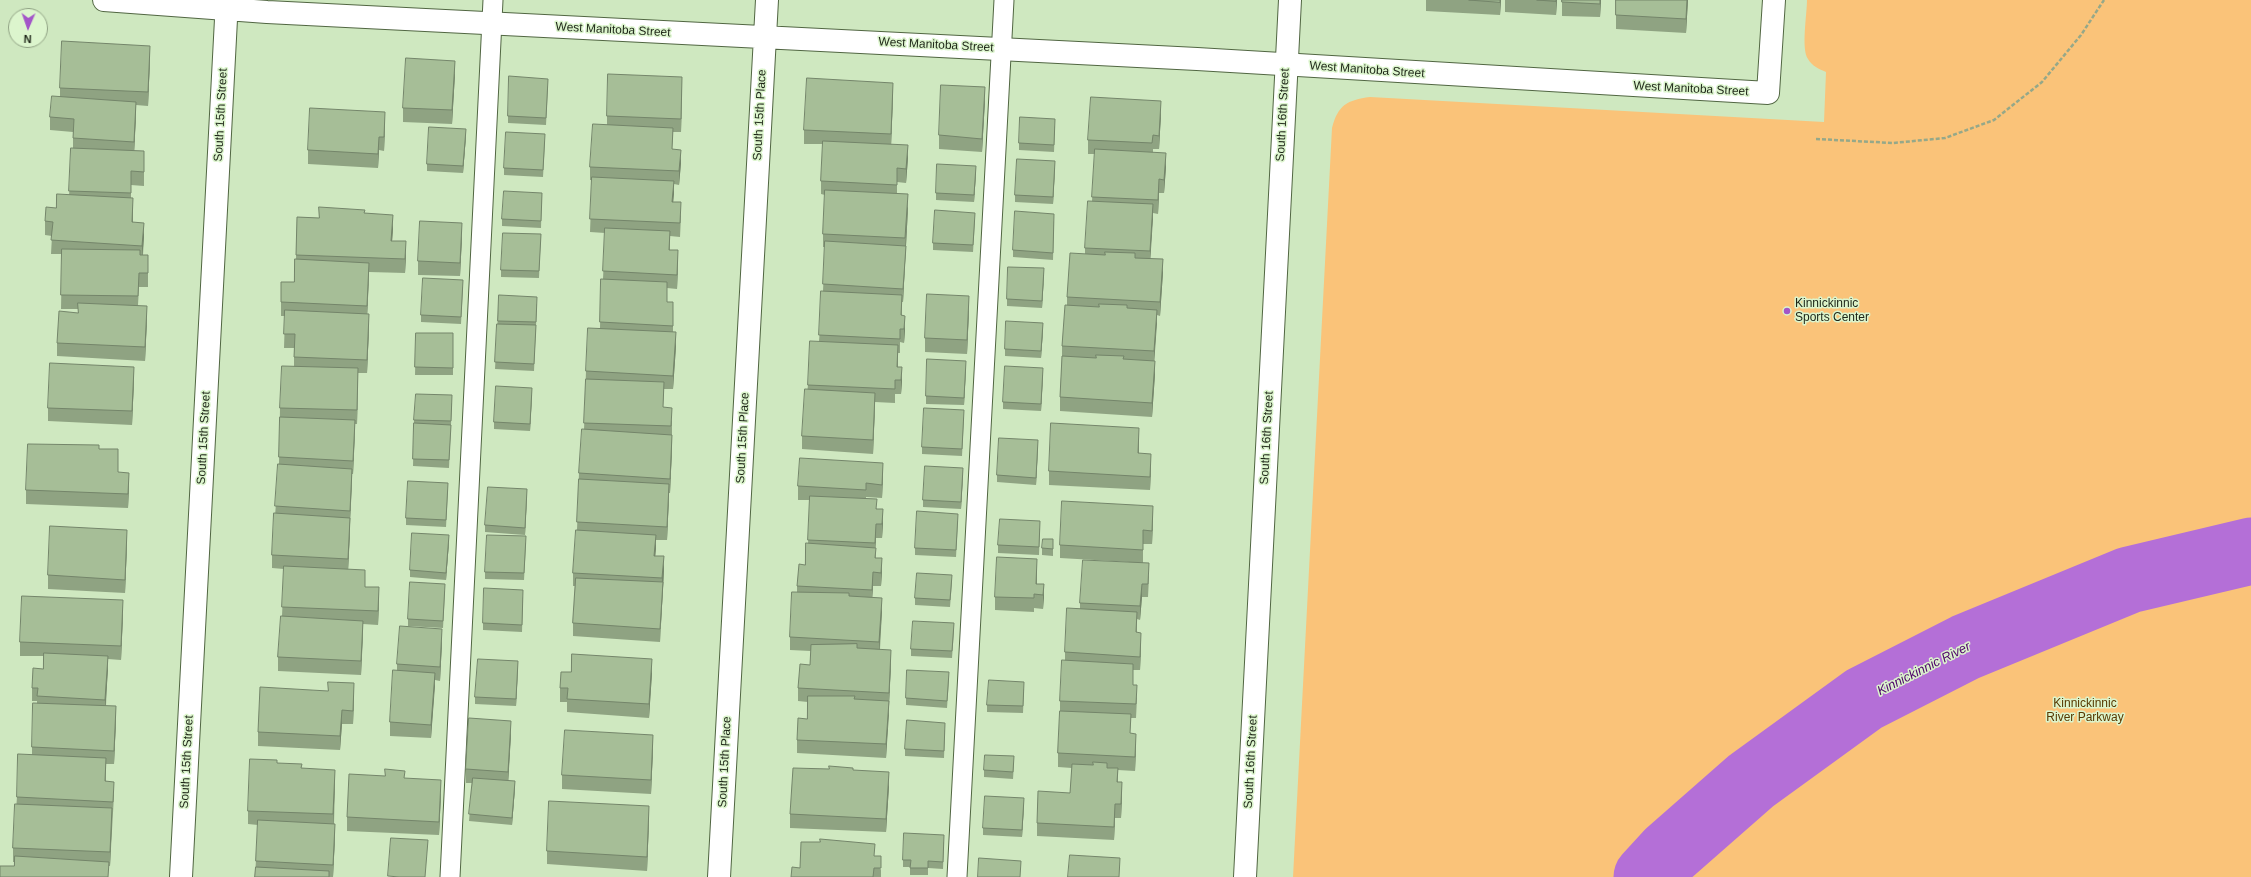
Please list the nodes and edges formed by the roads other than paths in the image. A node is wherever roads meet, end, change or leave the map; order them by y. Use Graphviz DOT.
graph roads {
  1 [pos="104,0"];
  2 [pos="493,0"];
  3 [pos="767,0"];
  4 [pos="1004,0"];
  5 [pos="1290,0"];
  6 [pos="1774,0"];
  7 [pos="226,5"];
  8 [pos="491,25"];
  9 [pos="765,37"];
  10 [pos="1002,49"];
  11 [pos="1286,64"];
  12 [pos="181,877"];
  13 [pos="450,877"];
  14 [pos="719,877"];
  15 [pos="958,877"];
  16 [pos="1245,877"];
  1 -- 7 [label="street, West Manitoba Street"];
  2 -- 8 [label="lane"];
  3 -- 9 [label="street, South 15th Place"];
  4 -- 10 [label="lane"];
  5 -- 11 [label="street, South 16th Street"];
  6 -- 11 [label="street, West Manitoba Street"];
  7 -- 8 [label="street, West Manitoba Street"];
  7 -- 12 [label="street, South 15th Street"];
  8 -- 9 [label="street, West Manitoba Street"];
  8 -- 13 [label="lane"];
  9 -- 10 [label="street, West Manitoba Street"];
  9 -- 14 [label="street, South 15th Place"];
  10 -- 11 [label="street, West Manitoba Street"];
  10 -- 15 [label="lane"];
  11 -- 16 [label="street, South 16th Street"];
}
